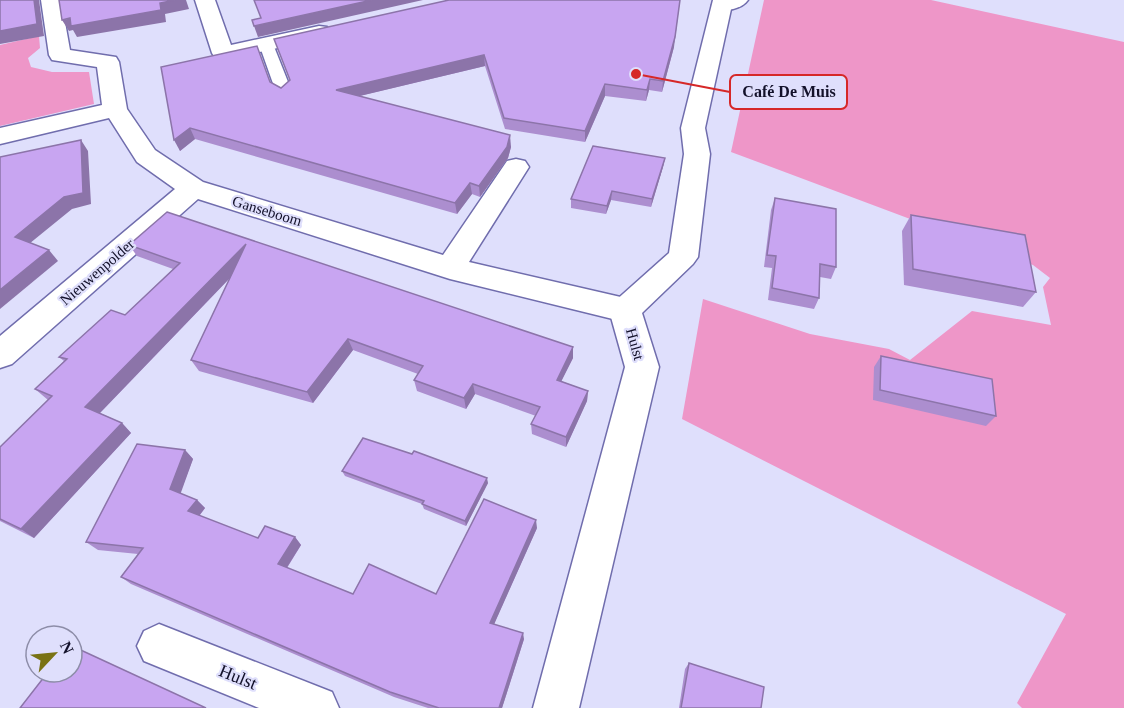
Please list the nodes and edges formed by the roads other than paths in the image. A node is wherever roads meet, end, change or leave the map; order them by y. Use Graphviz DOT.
graph roads {
  1 [pos="51,0"];
  2 [pos="205,0"];
  3 [pos="728,2"];
  4 [pos="345,27"];
  5 [pos="266,44"];
  6 [pos="284,92"];
  7 [pos="115,109"];
  8 [pos="0,136"];
  9 [pos="516,167"];
  10 [pos="193,188"];
  11 [pos="450,268"];
  12 [pos="626,310"];
  13 [pos="0,355"];
  14 [pos="159,646"];
  15 [pos="316,708"];
  16 [pos="556,708"];
  1 -- 7 [label="street, Ganseboom"];
  2 -- 5 [label="street"];
  3 -- 12 [label="street, Hulst"];
  4 -- 5 [label="street"];
  5 -- 6 [label="lane"];
  7 -- 8 [label="street"];
  7 -- 10 [label="street, Ganseboom"];
  9 -- 11 [label="street"];
  10 -- 11 [label="street, Ganseboom"];
  10 -- 13 [label="street, Nieuwenpolder"];
  11 -- 12 [label="street, Ganseboom"];
  12 -- 16 [label="street, Hulst"];
  14 -- 15 [label="street, Hulst"];
}
